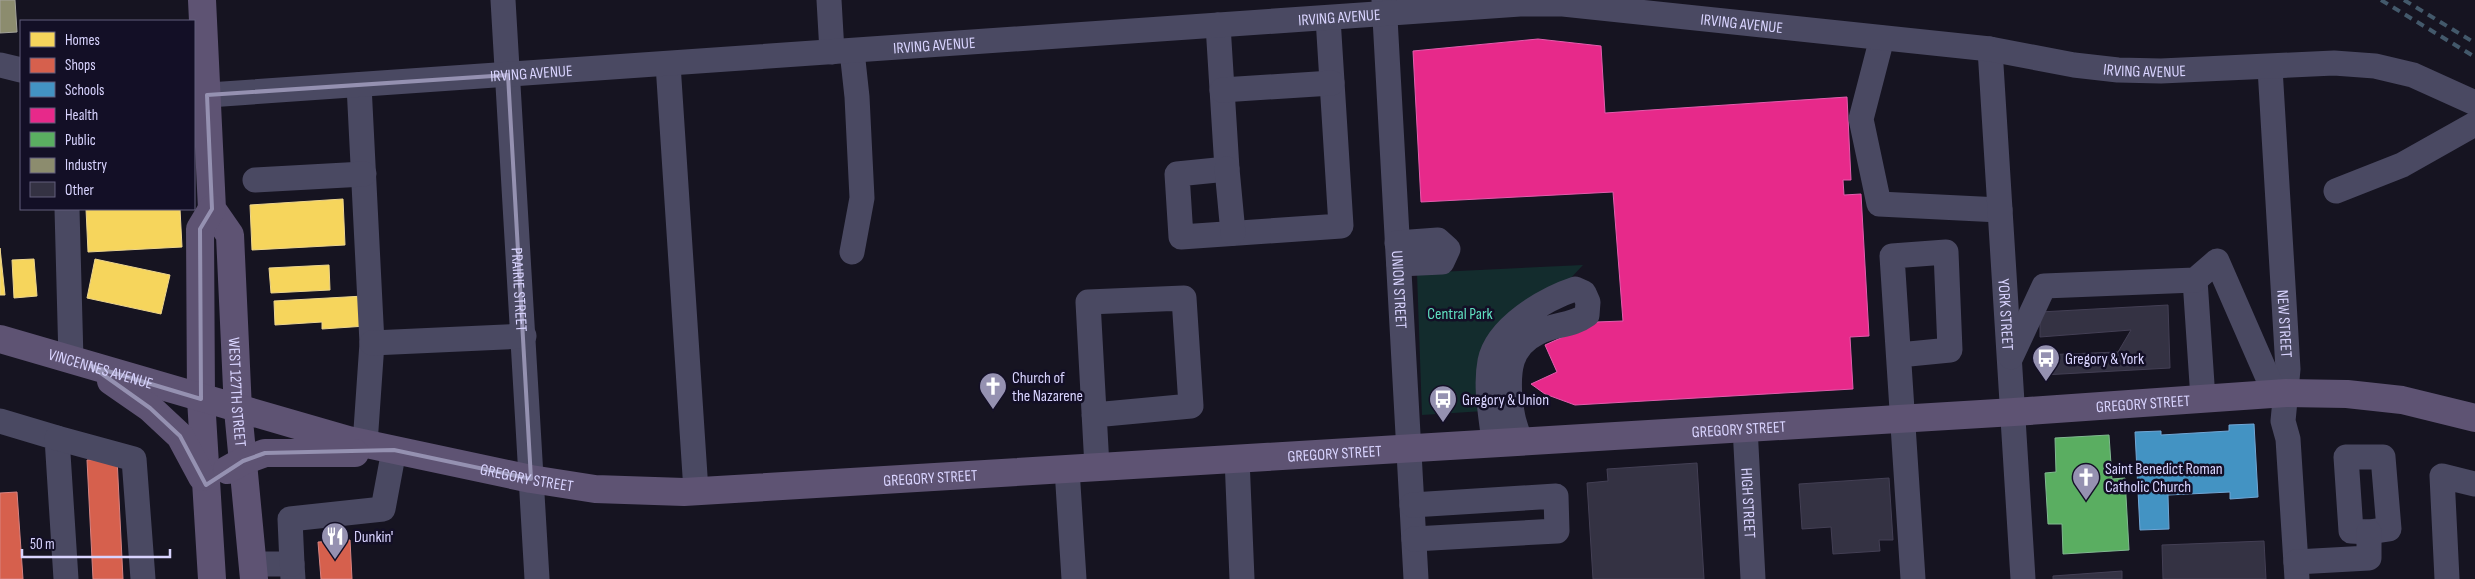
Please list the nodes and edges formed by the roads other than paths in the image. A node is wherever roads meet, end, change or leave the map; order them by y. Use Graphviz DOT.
graph roads {
  1 [pos="202,0"];
  2 [pos="503,0"];
  3 [pos="829,0"];
  4 [pos="1384,7"];
  5 [pos="1328,18"];
  6 [pos="1218,26"];
  7 [pos="1882,38"];
  8 [pos="1990,49"];
  9 [pos="842,51"];
  10 [pos="668,64"];
  11 [pos="0,66"];
  12 [pos="2270,68"];
  13 [pos="20,70"];
  14 [pos="508,75"];
  15 [pos="1332,83"];
  16 [pos="359,85"];
  17 [pos="1222,90"];
  18 [pos="201,95"];
  19 [pos="2475,103"];
  20 [pos="2475,124"];
  21 [pos="1227,169"];
  22 [pos="364,174"];
  23 [pos="256,180"];
  24 [pos="2336,190"];
  25 [pos="212,209"];
  26 [pos="67,210"];
  27 [pos="2000,210"];
  28 [pos="1233,233"];
  29 [pos="852,252"];
  30 [pos="2194,280"];
  31 [pos="524,336"];
  32 [pos="0,340"];
  33 [pos="372,343"];
  34 [pos="1899,355"];
  35 [pos="2010,359"];
  36 [pos="80,363"];
  37 [pos="2280,394"];
  38 [pos="201,399"];
  39 [pos="2203,399"];
  40 [pos="238,410"];
  41 [pos="2014,412"];
  42 [pos="1094,415"];
  43 [pos="1904,418"];
  44 [pos="2475,418"];
  45 [pos="0,421"];
  46 [pos="1744,427"];
  47 [pos="58,438"];
  48 [pos="1522,440"];
  49 [pos="1494,442"];
  50 [pos="365,444"];
  51 [pos="1409,447"];
  52 [pos="394,450"];
  53 [pos="1237,458"];
  54 [pos="243,461"];
  55 [pos="1097,467"];
  56 [pos="1067,469"];
  57 [pos="531,479"];
  58 [pos="2475,484"];
  59 [pos="206,485"];
  60 [pos="696,491"];
  61 [pos="1412,505"];
  62 [pos="2369,532"];
  63 [pos="1414,539"];
  64 [pos="2296,570"];
  65 [pos="293,571"];
  66 [pos="254,572"];
  67 [pos="66,579"];
  68 [pos="143,579"];
  69 [pos="212,579"];
  70 [pos="537,579"];
  71 [pos="1074,579"];
  72 [pos="1242,579"];
  73 [pos="1416,579"];
  74 [pos="1753,579"];
  75 [pos="1914,579"];
  76 [pos="2023,579"];
  77 [pos="2447,579"];
  1 -- 18 [label="main road"];
  2 -- 14 [label="street, PRAIRIE STREET"];
  3 -- 9 [label="street"];
  4 -- 5 [label="street, IRVING AVENUE"];
  4 -- 7 [label="street, IRVING AVENUE"];
  4 -- 51 [label="street, UNION STREET"];
  5 -- 6 [label="street, IRVING AVENUE"];
  5 -- 15 [label="street"];
  6 -- 9 [label="street, IRVING AVENUE"];
  6 -- 17 [label="street"];
  7 -- 8 [label="street, IRVING AVENUE"];
  7 -- 27 [label="street"];
  8 -- 12 [label="street, IRVING AVENUE"];
  8 -- 27 [label="street, YORK STREET"];
  9 -- 10 [label="street, IRVING AVENUE"];
  9 -- 29 [label="street"];
  10 -- 14 [label="street, IRVING AVENUE"];
  10 -- 60 [label="street"];
  11 -- 13 [label="street"];
  12 -- 19 [label="street, IRVING AVENUE"];
  12 -- 37 [label="street, NEW STREET"];
  14 -- 16 [label="street, IRVING AVENUE"];
  14 -- 31 [label="street, PRAIRIE STREET"];
  15 -- 17 [label="street"];
  15 -- 28 [label="street"];
  16 -- 18 [label="street, IRVING AVENUE"];
  16 -- 22 [label="street"];
  17 -- 21 [label="street"];
  18 -- 25 [label="main road"];
  20 -- 24 [label="street"];
  21 -- 28 [label="street"];
  21 -- 28 [label="street"];
  22 -- 23 [label="street"];
  22 -- 33 [label="street"];
  25 -- 38 [label="main road, WEST 127TH STREET"];
  25 -- 40 [label="main road, WEST 127TH STREET"];
  26 -- 36 [label="street"];
  27 -- 35 [label="street, YORK STREET"];
  30 -- 35 [label="street"];
  30 -- 37 [label="street"];
  30 -- 39 [label="street"];
  31 -- 33 [label="street"];
  31 -- 57 [label="street, PRAIRIE STREET"];
  32 -- 36 [label="main road, VINCENNES AVENUE"];
  33 -- 50 [label="street"];
  34 -- 43 [label="street"];
  35 -- 41 [label="street, YORK STREET"];
  36 -- 38 [label="main road, VINCENNES AVENUE"];
  36 -- 59 [label="main road"];
  37 -- 39 [label="main road, GREGORY STREET"];
  37 -- 44 [label="main road, GREGORY STREET"];
  37 -- 64 [label="street, NEW STREET"];
  38 -- 40 [label="main road, GREGORY STREET"];
  38 -- 59 [label="main road, WEST 127TH STREET"];
  39 -- 41 [label="main road, GREGORY STREET"];
  40 -- 50 [label="main road, GREGORY STREET"];
  40 -- 54 [label="main road, WEST 127TH STREET"];
  41 -- 43 [label="main road, GREGORY STREET"];
  41 -- 76 [label="street, YORK STREET"];
  42 -- 42 [label="street"];
  42 -- 55 [label="street"];
  43 -- 46 [label="main road, GREGORY STREET"];
  43 -- 75 [label="street"];
  45 -- 47 [label="street"];
  46 -- 48 [label="main road, GREGORY STREET"];
  46 -- 74 [label="street, HIGH STREET"];
  47 -- 67 [label="street"];
  47 -- 68 [label="street"];
  48 -- 49 [label="main road, GREGORY STREET"];
  48 -- 49 [label="street"];
  49 -- 51 [label="main road, GREGORY STREET"];
  50 -- 52 [label="main road, GREGORY STREET"];
  51 -- 53 [label="main road, GREGORY STREET"];
  51 -- 61 [label="street, UNION STREET"];
  52 -- 54 [label="main road"];
  52 -- 57 [label="main road, GREGORY STREET"];
  52 -- 65 [label="street"];
  53 -- 55 [label="main road, GREGORY STREET"];
  53 -- 72 [label="street"];
  54 -- 59 [label="main road"];
  54 -- 66 [label="main road, WEST 127TH STREET"];
  55 -- 56 [label="main road, GREGORY STREET"];
  56 -- 60 [label="main road, GREGORY STREET"];
  56 -- 71 [label="street"];
  57 -- 60 [label="main road, GREGORY STREET"];
  57 -- 70 [label="street, PRAIRIE STREET"];
  58 -- 77 [label="street"];
  59 -- 69 [label="main road, WEST 127TH STREET"];
  61 -- 63 [label="street, UNION STREET"];
  61 -- 63 [label="street"];
  62 -- 64 [label="street"];
  63 -- 73 [label="street, UNION STREET"];
  65 -- 66 [label="street"];
}
